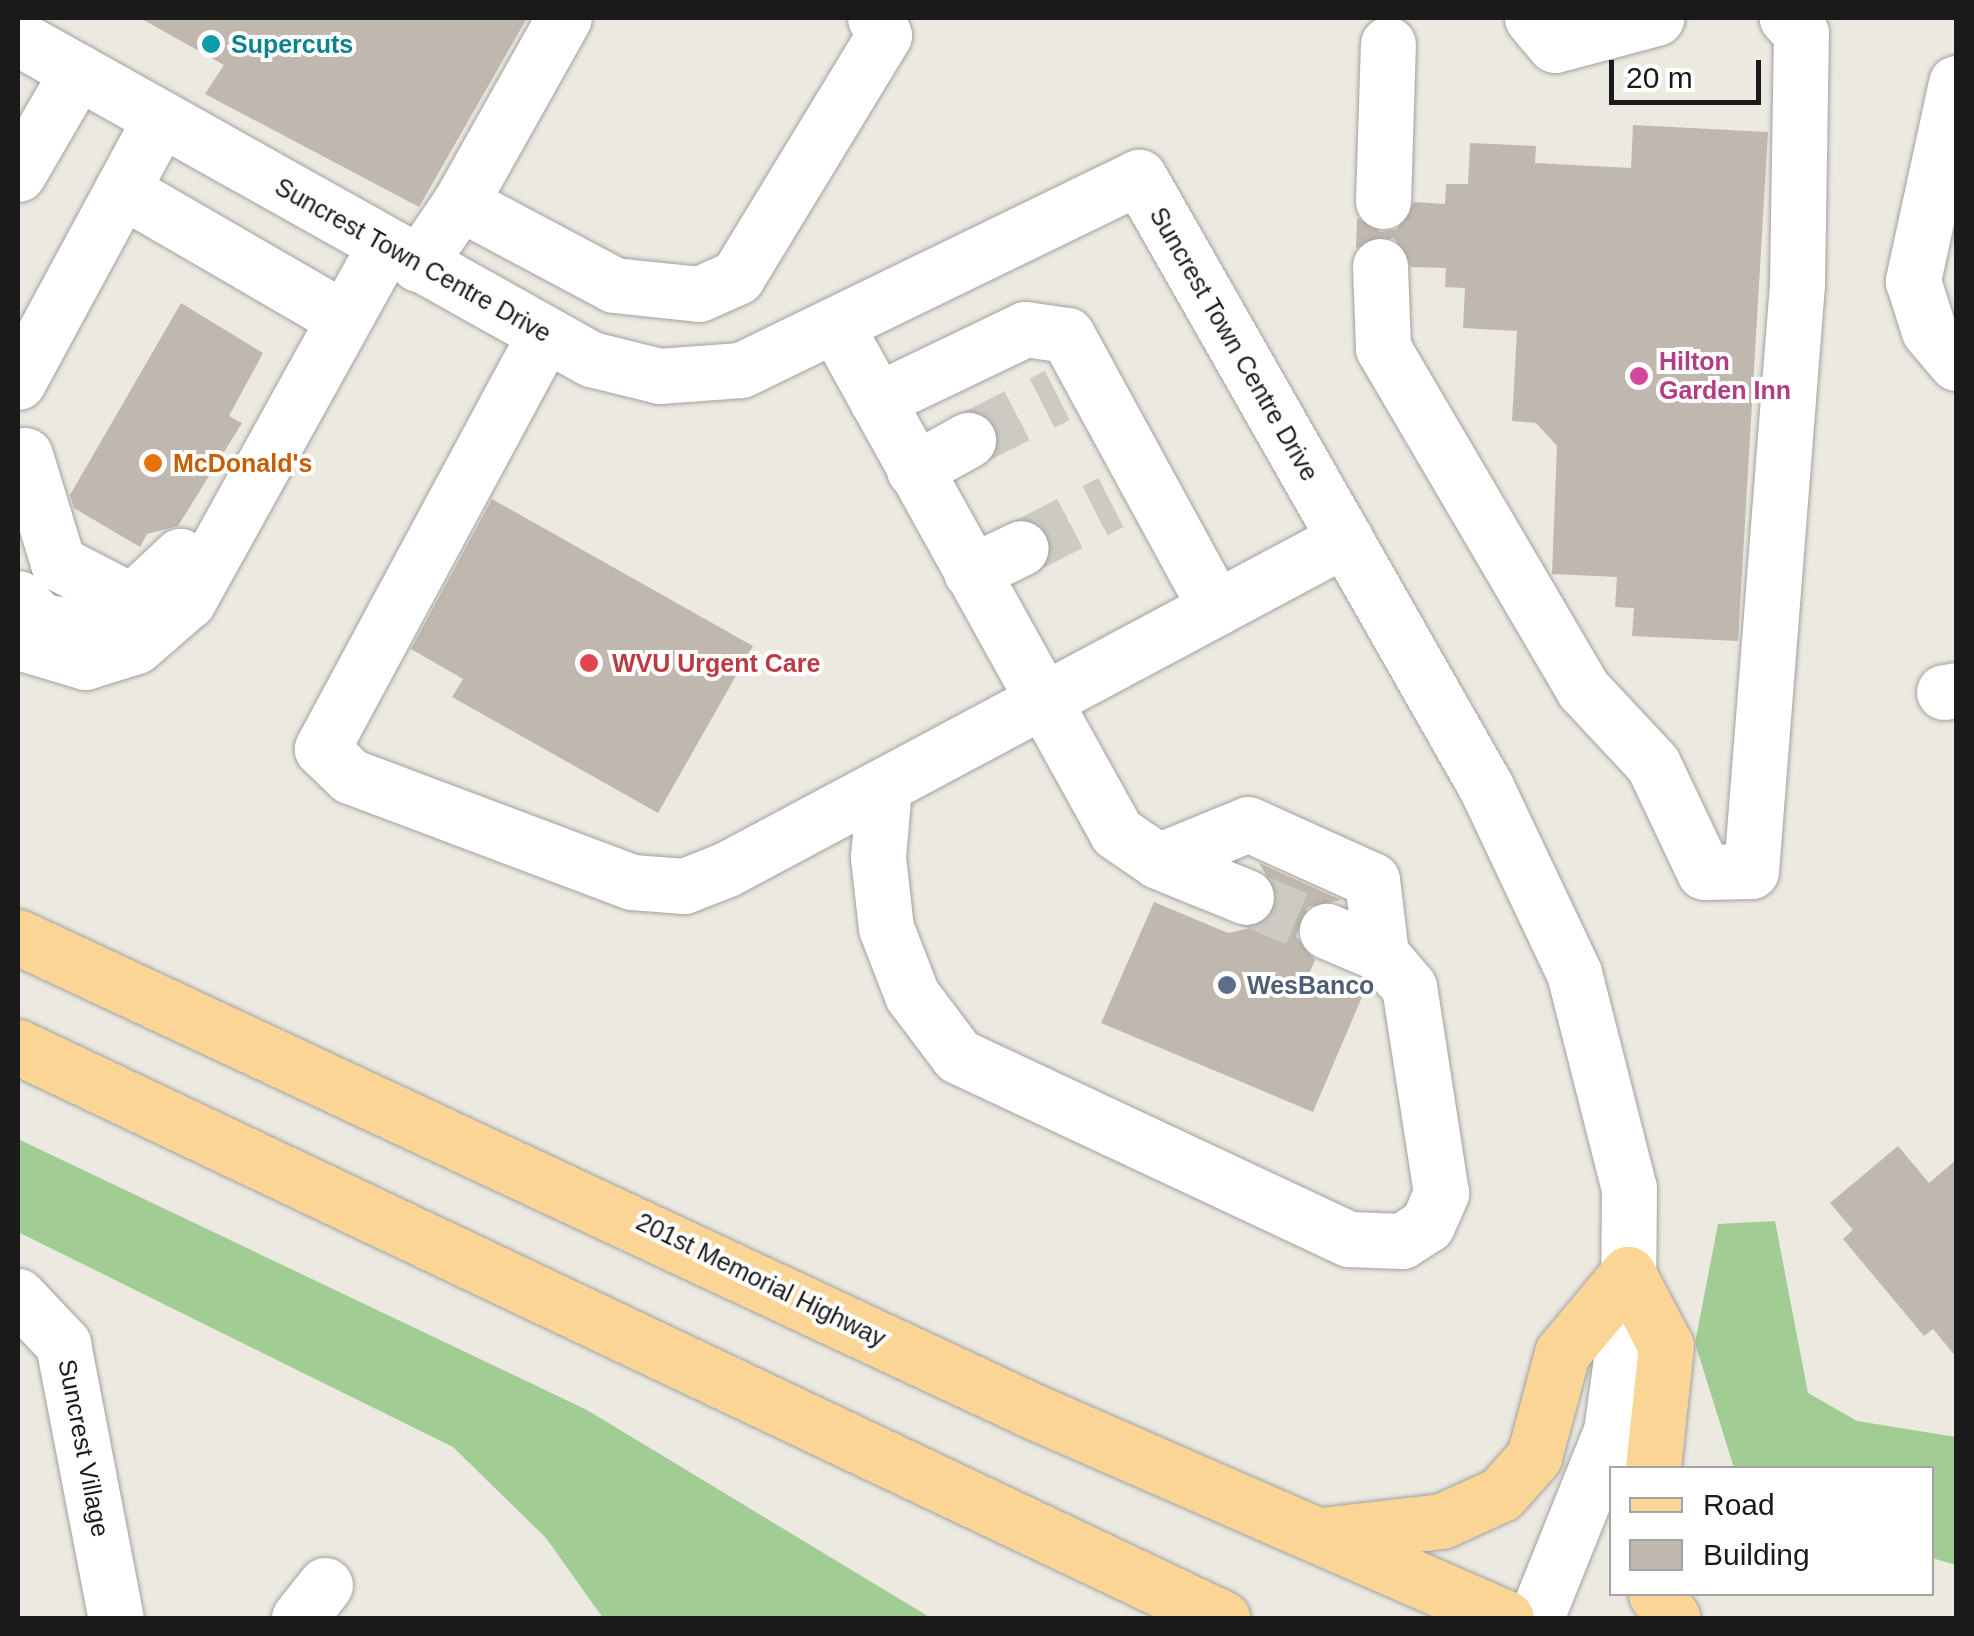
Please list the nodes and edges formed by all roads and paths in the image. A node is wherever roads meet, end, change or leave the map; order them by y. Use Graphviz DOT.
graph roads {
  1 [pos="564,18"];
  2 [pos="874,18"];
  3 [pos="1532,18"];
  4 [pos="1656,18"];
  5 [pos="1788,18"];
  6 [pos="18,38"];
  7 [pos="1388,44"];
  8 [pos="78,71"];
  9 [pos="1956,83"];
  10 [pos="161,118"];
  11 [pos="18,174"];
  12 [pos="122,190"];
  13 [pos="1383,201"];
  14 [pos="460,203"];
  15 [pos="402,255"];
  16 [pos="1380,266"];
  17 [pos="63,300"];
  18 [pos="342,317"];
  19 [pos="836,326"];
  20 [pos="545,334"];
  21 [pos="1956,363"];
  22 [pos="18,382"];
  23 [pos="876,400"];
  24 [pos="281,434"];
  25 [pos="968,440"];
  26 [pos="21,470"];
  27 [pos="914,470"];
  28 [pos="1345,540"];
  29 [pos="1021,548"];
  30 [pos="971,572"];
  31 [pos="18,598"];
  32 [pos="132,601"];
  33 [pos="1216,608"];
  34 [pos="18,642"];
  35 [pos="1040,704"];
  36 [pos="884,787"];
  37 [pos="1158,861"];
  38 [pos="1246,897"];
  39 [pos="1328,931"];
  40 [pos="18,937"];
  41 [pos="1381,954"];
  42 [pos="18,1047"];
  43 [pos="1628,1274"];
  44 [pos="18,1296"];
  45 [pos="1652,1466"];
  46 [pos="1024,1531"];
  47 [pos="1318,1536"];
  48 [pos="1657,1596"];
  49 [pos="116,1618"];
  50 [pos="1178,1618"];
  51 [pos="1222,1618"];
  52 [pos="1506,1618"];
  53 [pos="1536,1618"];
  54 [pos="1672,1618"];
  1 -- 14 [label="street"];
  2 -- 14 [label="street"];
  3 -- 4 [label="street"];
  5 -- 16 [label="street"];
  6 -- 8 [label="street, Suncrest Town Centre Drive"];
  7 -- 13 [label="street"];
  8 -- 10 [label="street, Suncrest Town Centre Drive"];
  8 -- 11 [label="street"];
  9 -- 21 [label="street"];
  10 -- 12 [label="street"];
  10 -- 15 [label="street, Suncrest Town Centre Drive"];
  12 -- 17 [label="street"];
  12 -- 18 [label="street"];
  14 -- 15 [label="street"];
  15 -- 18 [label="street"];
  15 -- 20 [label="street, Suncrest Town Centre Drive"];
  17 -- 22 [label="street"];
  17 -- 26 [label="street"];
  18 -- 24 [label="street"];
  19 -- 20 [label="street, Suncrest Town Centre Drive"];
  19 -- 23 [label="street"];
  19 -- 28 [label="street, Suncrest Town Centre Drive"];
  20 -- 36 [label="street"];
  23 -- 27 [label="street"];
  23 -- 33 [label="street"];
  24 -- 32 [label="street"];
  24 -- 34 [label="street"];
  25 -- 27 [label="street"];
  26 -- 32 [label="street"];
  27 -- 30 [label="street"];
  28 -- 33 [label="street"];
  28 -- 43 [label="street, Suncrest Town Centre Drive"];
  29 -- 30 [label="street"];
  30 -- 35 [label="street"];
  31 -- 32 [label="street"];
  33 -- 35 [label="street"];
  35 -- 36 [label="street"];
  35 -- 37 [label="street"];
  36 -- 41 [label="street"];
  37 -- 38 [label="street"];
  37 -- 41 [label="street"];
  39 -- 41 [label="street"];
  40 -- 47 [label="main road, 201st Memorial Highway"];
  42 -- 46 [label="main road"];
  43 -- 45 [label="main road"];
  43 -- 47 [label="main road"];
  43 -- 53 [label="street, Suncrest Town Centre Drive"];
  44 -- 49 [label="street, Suncrest Village"];
  46 -- 50 [label="main road"];
  46 -- 51 [label="main road"];
  47 -- 52 [label="main road, 201st Memorial Highway"];
  48 -- 54 [label="main road"];
}
